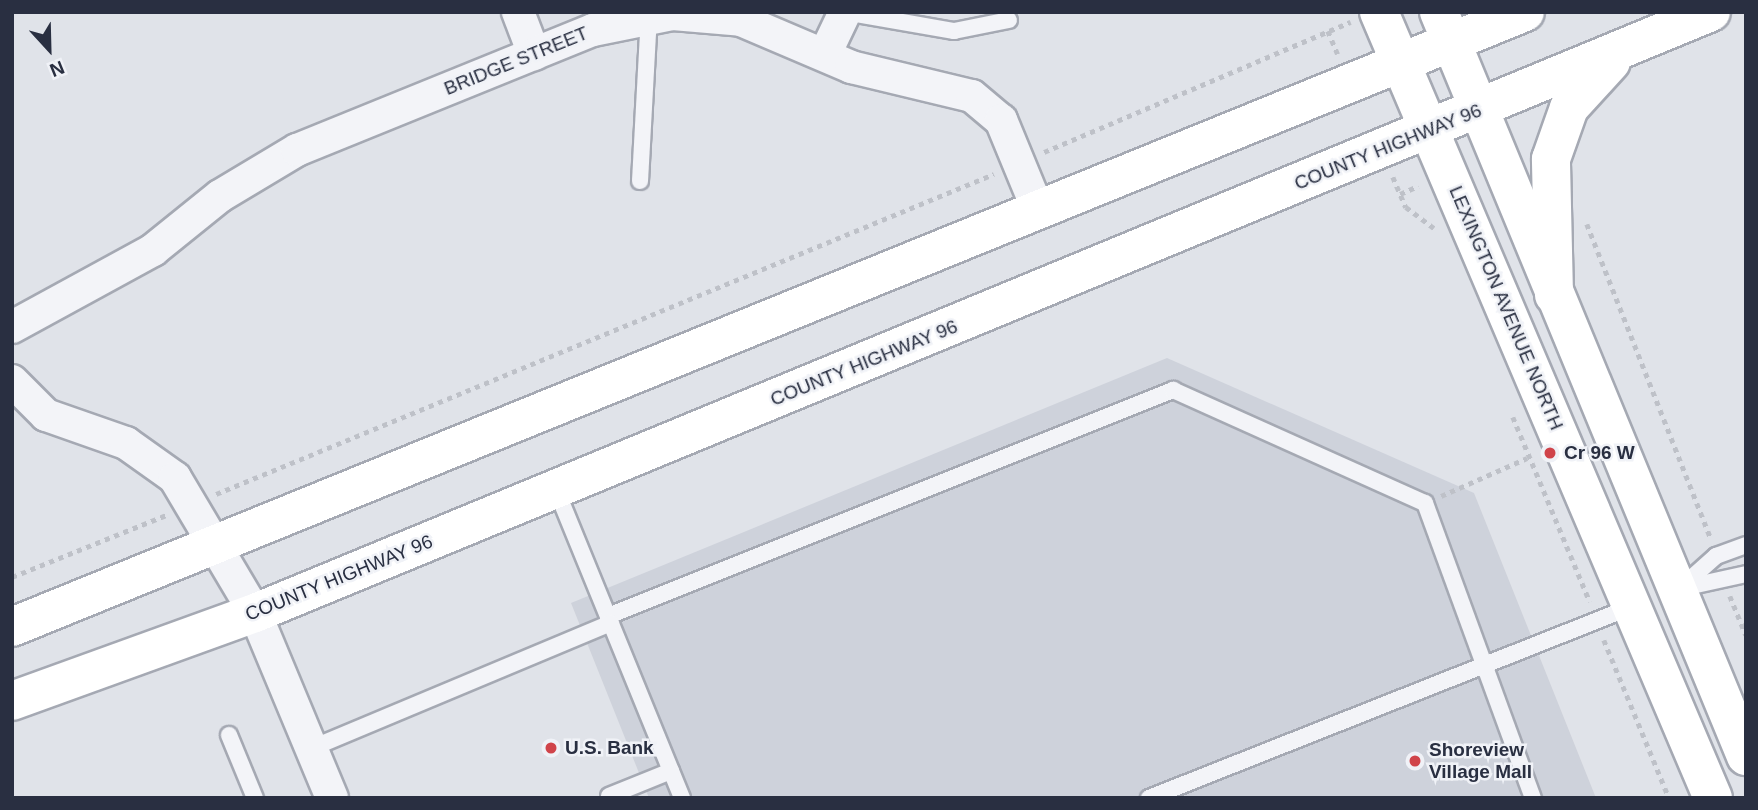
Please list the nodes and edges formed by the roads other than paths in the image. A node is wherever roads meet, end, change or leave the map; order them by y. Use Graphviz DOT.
graph roads {
  1 [pos="518,12"];
  2 [pos="845,12"];
  3 [pos="1379,12"];
  4 [pos="1525,12"];
  5 [pos="1711,12"];
  6 [pos="649,17"];
  7 [pos="1009,20"];
  8 [pos="1445,27"];
  9 [pos="1635,43"];
  10 [pos="534,54"];
  11 [pos="825,54"];
  12 [pos="1401,63"];
  13 [pos="1478,111"];
  14 [pos="1430,130"];
  15 [pos="640,181"];
  16 [pos="1039,212"];
  17 [pos="1554,295"];
  18 [pos="12,327"];
  19 [pos="12,382"];
  20 [pos="556,489"];
  21 [pos="1746,545"];
  22 [pos="218,549"];
  23 [pos="1746,575"];
  24 [pos="1678,589"];
  25 [pos="1632,607"];
  26 [pos="256,613"];
  27 [pos="609,619"];
  28 [pos="12,627"];
  29 [pos="1486,666"];
  30 [pos="12,702"];
  31 [pos="229,735"];
  32 [pos="312,748"];
  33 [pos="1746,755"];
  34 [pos="671,771"];
  35 [pos="609,796"];
  36 [pos="255,798"];
  37 [pos="332,798"];
  38 [pos="682,798"];
  39 [pos="1149,798"];
  40 [pos="1533,798"];
  41 [pos="1713,798"];
  1 -- 10 [label="street"];
  2 -- 7 [label="lane"];
  2 -- 11 [label="street"];
  3 -- 12 [label="main road, LEXINGTON AVENUE NORTH"];
  4 -- 8 [label="main road"];
  5 -- 9 [label="main road, COUNTY HIGHWAY 96"];
  6 -- 10 [label="street, BRIDGE STREET"];
  6 -- 11 [label="street, BRIDGE STREET"];
  6 -- 15 [label="lane"];
  8 -- 12 [label="main road"];
  8 -- 13 [label="main road"];
  9 -- 13 [label="main road, COUNTY HIGHWAY 96"];
  9 -- 17 [label="main road"];
  10 -- 18 [label="street, BRIDGE STREET"];
  11 -- 16 [label="street, BRIDGE STREET"];
  12 -- 14 [label="main road, LEXINGTON AVENUE NORTH"];
  12 -- 16 [label="main road"];
  13 -- 14 [label="main road, COUNTY HIGHWAY 96"];
  13 -- 17 [label="main road"];
  14 -- 20 [label="main road, COUNTY HIGHWAY 96"];
  14 -- 25 [label="main road, LEXINGTON AVENUE NORTH"];
  16 -- 22 [label="main road"];
  17 -- 24 [label="main road"];
  19 -- 22 [label="street"];
  20 -- 26 [label="main road, COUNTY HIGHWAY 96"];
  20 -- 27 [label="lane"];
  21 -- 24 [label="lane"];
  22 -- 26 [label="street"];
  22 -- 28 [label="main road"];
  23 -- 24 [label="lane"];
  24 -- 33 [label="main road"];
  25 -- 29 [label="lane"];
  25 -- 41 [label="main road, LEXINGTON AVENUE NORTH"];
  26 -- 30 [label="main road, COUNTY HIGHWAY 96"];
  26 -- 32 [label="street"];
  27 -- 29 [label="lane"];
  27 -- 32 [label="lane"];
  27 -- 34 [label="lane"];
  29 -- 39 [label="lane"];
  29 -- 40 [label="lane"];
  31 -- 36 [label="lane"];
  32 -- 37 [label="street"];
  34 -- 35 [label="lane"];
  34 -- 38 [label="lane"];
}
